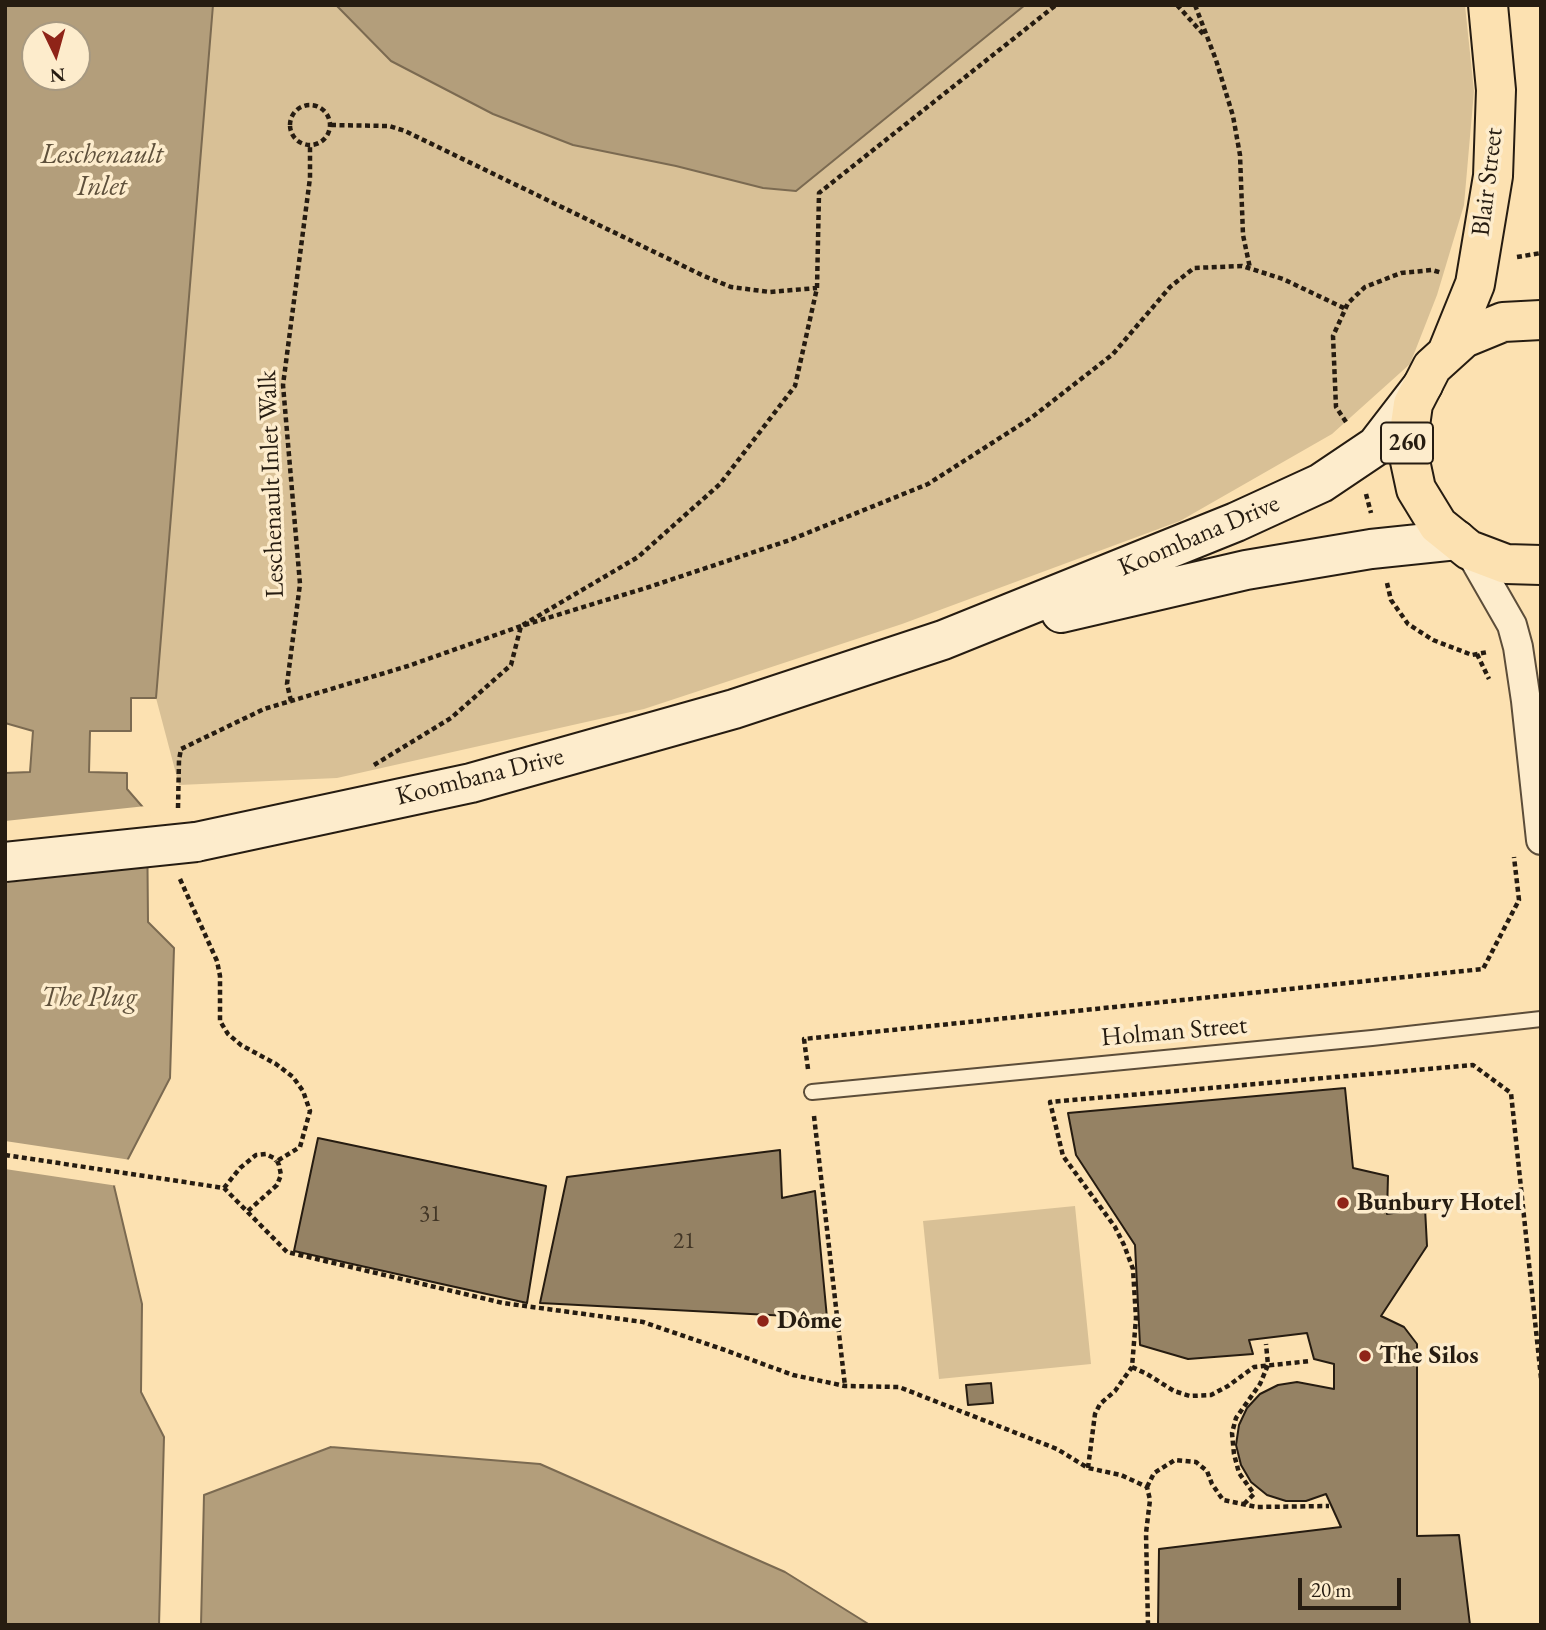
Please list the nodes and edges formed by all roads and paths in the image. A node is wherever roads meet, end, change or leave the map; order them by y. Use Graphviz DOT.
graph roads {
  1 [pos="1056,5"];
  2 [pos="1177,5"];
  3 [pos="1195,5"];
  4 [pos="1488,5"];
  5 [pos="1207,38"];
  6 [pos="331,125"];
  7 [pos="310,145"];
  8 [pos="1251,269"];
  9 [pos="1475,284"];
  10 [pos="817,288"];
  11 [pos="1346,309"];
  12 [pos="1541,320"];
  13 [pos="1447,353"];
  14 [pos="1423,385"];
  15 [pos="1366,452"];
  16 [pos="1463,545"];
  17 [pos="1379,549"];
  18 [pos="1541,565"];
  19 [pos="521,626"];
  20 [pos="943,640"];
  21 [pos="1518,647"];
  22 [pos="1477,654"];
  23 [pos="1489,679"];
  24 [pos="291,701"];
  25 [pos="367,768"];
  26 [pos="1541,840"];
  27 [pos="184,842"];
  28 [pos="1513,848"];
  29 [pos="5,862"];
  30 [pos="1541,1019"];
  31 [pos="811,1092"];
  32 [pos="5,1155"];
  33 [pos="276,1161"];
  34 [pos="224,1188"];
  35 [pos="248,1211"];
  36 [pos="1266,1344"];
  37 [pos="1310,1361"];
  38 [pos="1268,1365"];
  39 [pos="1132,1367"];
  40 [pos="1541,1378"];
  41 [pos="845,1386"];
  42 [pos="1088,1468"];
  43 [pos="1146,1487"];
  44 [pos="1244,1504"];
  45 [pos="1329,1506"];
  46 [pos="1148,1625"];
  1 -- 10 [label="path"];
  2 -- 5 [label="path"];
  3 -- 5 [label="path"];
  4 -- 9 [label="main road, Blair Street"];
  5 -- 8 [label="path"];
  6 -- 7 [label="path"];
  6 -- 7 [label="path"];
  6 -- 10 [label="path"];
  7 -- 24 [label="path, Leschenault Inlet Walk"];
  8 -- 11 [label="path"];
  8 -- 19 [label="path"];
  9 -- 11 [label="path"];
  9 -- 13 [label="main road, Blair Street"];
  10 -- 19 [label="path"];
  11 -- 15 [label="path"];
  12 -- 13 [label="main road, 260"];
  13 -- 14 [label="main road, 260"];
  14 -- 15 [label="main road, Koombana Drive / 260"];
  14 -- 16 [label="main road, 260"];
  15 -- 17 [label="path"];
  15 -- 20 [label="main road, Koombana Drive / 260"];
  16 -- 17 [label="main road, Koombana Drive / 260"];
  16 -- 18 [label="main road, 260"];
  16 -- 21 [label="street"];
  17 -- 20 [label="main road, Koombana Drive / 260"];
  17 -- 22 [label="path"];
  19 -- 24 [label="path"];
  19 -- 25 [label="path"];
  20 -- 27 [label="main road, Koombana Drive / 260"];
  21 -- 22 [label="path"];
  21 -- 26 [label="street"];
  22 -- 23 [label="path"];
  24 -- 27 [label="path"];
  27 -- 29 [label="main road, Koombana Drive / 260, bridge"];
  27 -- 33 [label="path"];
  28 -- 31 [label="path"];
  30 -- 31 [label="lane, Holman Street"];
  31 -- 41 [label="path"];
  32 -- 34 [label="path"];
  33 -- 34 [label="path"];
  33 -- 35 [label="path"];
  34 -- 35 [label="path"];
  35 -- 41 [label="path"];
  36 -- 38 [label="path"];
  37 -- 38 [label="path"];
  38 -- 39 [label="path"];
  38 -- 44 [label="path"];
  39 -- 40 [label="path"];
  39 -- 42 [label="path"];
  41 -- 42 [label="path"];
  42 -- 43 [label="path"];
  43 -- 44 [label="path"];
  43 -- 46 [label="path"];
  44 -- 45 [label="path"];
}
